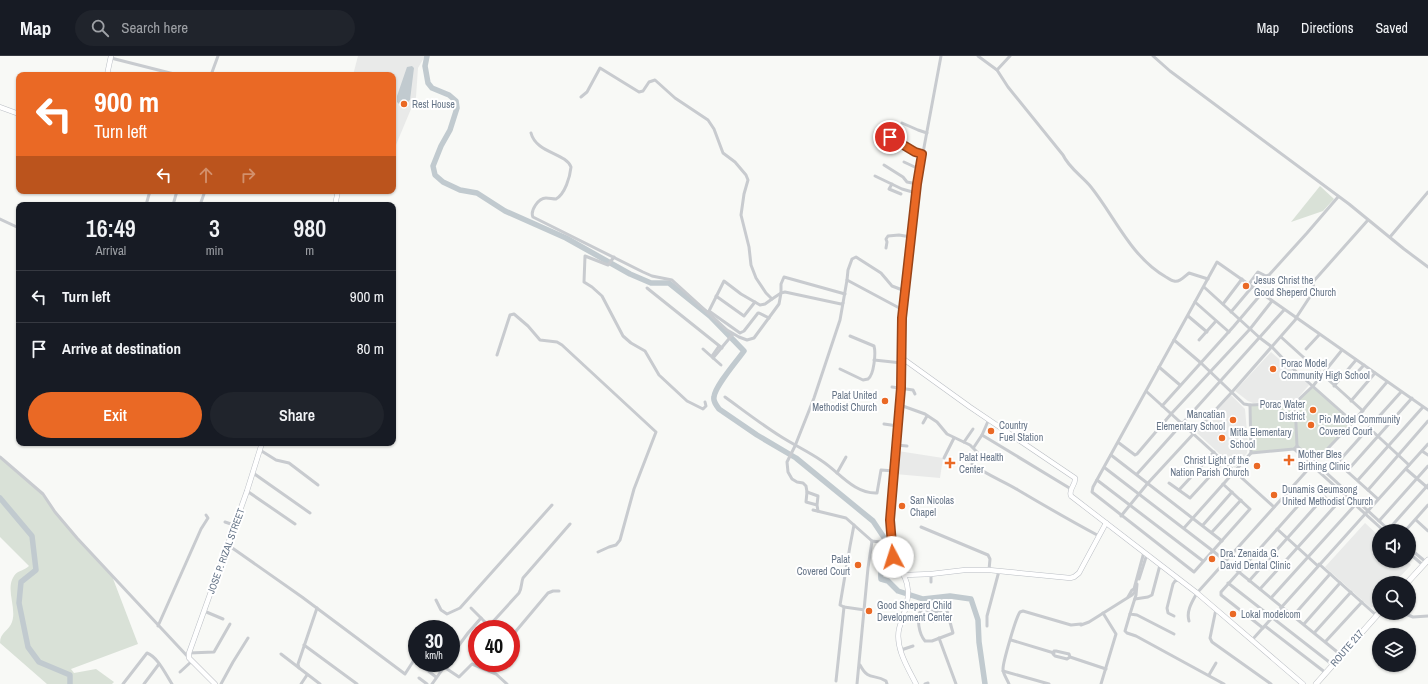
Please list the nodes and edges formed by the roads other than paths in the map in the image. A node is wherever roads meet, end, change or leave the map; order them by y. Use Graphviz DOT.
graph roads {
  1 [pos="218,56"];
  2 [pos="941,56"];
  3 [pos="978,56"];
  4 [pos="1010,56"];
  5 [pos="1153,56"];
  6 [pos="111,57"];
  7 [pos="997,70"];
  8 [pos="108,72"];
  9 [pos="167,72"];
  10 [pos="212,72"];
  11 [pos="581,97"];
  12 [pos="0,108"];
  13 [pos="16,113"];
  14 [pos="902,123"];
  15 [pos="531,133"];
  16 [pos="927,133"];
  17 [pos="890,137"];
  18 [pos="922,154"];
  19 [pos="904,162"];
  20 [pos="884,165"];
  21 [pos="919,169"];
  22 [pos="875,176"];
  23 [pos="892,184"];
  24 [pos="917,184"];
  25 [pos="902,189"];
  26 [pos="1428,192"];
  27 [pos="916,193"];
  28 [pos="1338,197"];
  29 [pos="0,219"];
  30 [pos="1368,220"];
  31 [pos="16,227"];
  32 [pos="911,237"];
  33 [pos="1390,237"];
  34 [pos="886,248"];
  35 [pos="613,258"];
  36 [pos="1428,267"];
  37 [pos="1208,279"];
  38 [pos="1242,279"];
  39 [pos="847,280"];
  40 [pos="1250,286"];
  41 [pos="1204,287"];
  42 [pos="647,288"];
  43 [pos="905,291"];
  44 [pos="781,293"];
  45 [pos="1262,293"];
  46 [pos="845,294"];
  47 [pos="716,296"];
  48 [pos="772,298"];
  49 [pos="1272,301"];
  50 [pos="755,302"];
  51 [pos="1195,302"];
  52 [pos="843,303"];
  53 [pos="1222,304"];
  54 [pos="903,310"];
  55 [pos="1284,310"];
  56 [pos="709,312"];
  57 [pos="1231,312"];
  58 [pos="1188,316"];
  59 [pos="769,318"];
  60 [pos="1296,318"];
  61 [pos="1216,320"];
  62 [pos="1240,320"];
  63 [pos="1250,329"];
  64 [pos="1207,332"];
  65 [pos="1229,332"];
  66 [pos="1319,334"];
  67 [pos="732,335"];
  68 [pos="850,336"];
  69 [pos="1281,337"];
  70 [pos="1260,338"];
  71 [pos="1174,340"];
  72 [pos="1199,340"];
  73 [pos="721,347"];
  74 [pos="1272,347"];
  75 [pos="703,349"];
  76 [pos="1306,349"];
  77 [pos="1342,350"];
  78 [pos="497,355"];
  79 [pos="712,357"];
  80 [pos="874,360"];
  81 [pos="1356,360"];
  82 [pos="903,361"];
  83 [pos="1201,363"];
  84 [pos="721,365"];
  85 [pos="1364,365"];
  86 [pos="1159,368"];
  87 [pos="840,369"];
  88 [pos="1210,372"];
  89 [pos="1375,373"];
  90 [pos="1322,374"];
  91 [pos="1352,378"];
  92 [pos="1220,381"];
  93 [pos="1387,382"];
  94 [pos="1180,385"];
  95 [pos="1313,386"];
  96 [pos="1334,386"];
  97 [pos="892,387"];
  98 [pos="901,388"];
  99 [pos="1147,392"];
  100 [pos="1232,392"];
  101 [pos="1401,392"];
  102 [pos="915,394"];
  103 [pos="725,397"];
  104 [pos="1412,398"];
  105 [pos="1351,401"];
  106 [pos="705,402"];
  107 [pos="1295,403"];
  108 [pos="900,405"];
  109 [pos="1250,405"];
  110 [pos="1162,406"];
  111 [pos="1423,407"];
  112 [pos="1428,410"];
  113 [pos="1363,411"];
  114 [pos="1171,414"];
  115 [pos="927,416"];
  116 [pos="989,419"];
  117 [pos="1428,421"];
  118 [pos="1353,422"];
  119 [pos="884,424"];
  120 [pos="923,424"];
  121 [pos="1182,424"];
  122 [pos="898,426"];
  123 [pos="973,428"];
  124 [pos="1369,428"];
  125 [pos="1193,434"];
  126 [pos="982,435"];
  127 [pos="1378,437"];
  128 [pos="954,438"];
  129 [pos="964,442"];
  130 [pos="1119,442"];
  131 [pos="1428,444"];
  132 [pos="896,445"];
  133 [pos="261,446"];
  134 [pos="795,446"];
  135 [pos="907,446"];
  136 [pos="1388,446"];
  137 [pos="974,448"];
  138 [pos="1295,448"];
  139 [pos="260,450"];
  140 [pos="1422,451"];
  141 [pos="1214,452"];
  142 [pos="1251,453"];
  143 [pos="1111,454"];
  144 [pos="1428,455"];
  145 [pos="1399,456"];
  146 [pos="0,457"];
  147 [pos="846,457"];
  148 [pos="944,458"];
  149 [pos="1224,461"];
  150 [pos="1313,464"];
  151 [pos="1409,465"];
  152 [pos="1428,466"];
  153 [pos="1104,468"];
  154 [pos="1406,469"];
  155 [pos="894,471"];
  156 [pos="1347,471"];
  157 [pos="1235,472"];
  158 [pos="252,473"];
  159 [pos="837,473"];
  160 [pos="1138,474"];
  161 [pos="1417,479"];
  162 [pos="1097,480"];
  163 [pos="1358,480"];
  164 [pos="1148,483"];
  165 [pos="1169,483"];
  166 [pos="1223,484"];
  167 [pos="318,485"];
  168 [pos="1427,487"];
  169 [pos="1071,489"];
  170 [pos="1179,490"];
  171 [pos="1368,490"];
  172 [pos="247,491"];
  173 [pos="807,492"];
  174 [pos="1232,492"];
  175 [pos="1139,494"];
  176 [pos="1345,495"];
  177 [pos="1324,497"];
  178 [pos="1378,499"];
  179 [pos="1241,500"];
  180 [pos="552,505"];
  181 [pos="817,505"];
  182 [pos="1355,505"];
  183 [pos="1428,505"];
  184 [pos="1129,506"];
  185 [pos="1334,506"];
  186 [pos="1274,507"];
  187 [pos="813,510"];
  188 [pos="818,511"];
  189 [pos="310,513"];
  190 [pos="1367,513"];
  191 [pos="206,515"];
  192 [pos="1121,516"];
  193 [pos="1192,517"];
  194 [pos="1416,520"];
  195 [pos="1379,521"];
  196 [pos="225,522"];
  197 [pos="1106,523"];
  198 [pos="295,524"];
  199 [pos="570,524"];
  200 [pos="1379,524"];
  201 [pos="1381,524"];
  202 [pos="1393,524"];
  203 [pos="1412,524"];
  204 [pos="234,525"];
  205 [pos="854,525"];
  206 [pos="1203,525"];
  207 [pos="921,527"];
  208 [pos="1184,528"];
  209 [pos="1277,529"];
  210 [pos="1428,530"];
  211 [pos="1212,532"];
  212 [pos="1099,536"];
  213 [pos="1287,538"];
  214 [pos="887,540"];
  215 [pos="872,541"];
  216 [pos="1222,541"];
  217 [pos="228,545"];
  218 [pos="1297,547"];
  219 [pos="1213,551"];
  220 [pos="598,552"];
  221 [pos="1145,553"];
  222 [pos="1416,554"];
  223 [pos="1307,556"];
  224 [pos="1416,557"];
  225 [pos="1203,561"];
  226 [pos="1226,561"];
  227 [pos="1426,563"];
  228 [pos="1160,564"];
  229 [pos="1319,565"];
  230 [pos="989,570"];
  231 [pos="999,571"];
  232 [pos="1239,572"];
  233 [pos="931,574"];
  234 [pos="1330,574"];
  235 [pos="905,575"];
  236 [pos="1414,576"];
  237 [pos="1178,580"];
  238 [pos="1249,581"];
  239 [pos="931,582"];
  240 [pos="1228,583"];
  241 [pos="1340,583"];
  242 [pos="1260,589"];
  243 [pos="559,591"];
  244 [pos="1351,592"];
  245 [pos="1197,593"];
  246 [pos="1135,598"];
  247 [pos="1271,598"];
  248 [pos="436,600"];
  249 [pos="1362,602"];
  250 [pos="844,607"];
  251 [pos="1281,607"];
  252 [pos="316,608"];
  253 [pos="471,608"];
  254 [pos="1216,609"];
  255 [pos="865,610"];
  256 [pos="929,610"];
  257 [pos="936,610"];
  258 [pos="1372,610"];
  259 [pos="204,611"];
  260 [pos="1103,613"];
  261 [pos="1130,614"];
  262 [pos="1174,616"];
  263 [pos="1293,616"];
  264 [pos="1428,616"];
  265 [pos="1273,617"];
  266 [pos="1416,617"];
  267 [pos="481,618"];
  268 [pos="222,619"];
  269 [pos="497,620"];
  270 [pos="1373,620"];
  271 [pos="1189,621"];
  272 [pos="230,624"];
  273 [pos="1304,624"];
  274 [pos="158,626"];
  275 [pos="520,626"];
  276 [pos="987,626"];
  277 [pos="1264,627"];
  278 [pos="1315,632"];
  279 [pos="1174,634"];
  280 [pos="248,638"];
  281 [pos="939,638"];
  282 [pos="1011,640"];
  283 [pos="1252,640"];
  284 [pos="1326,641"];
  285 [pos="460,643"];
  286 [pos="304,645"];
  287 [pos="913,646"];
  288 [pos="901,650"];
  289 [pos="281,654"];
  290 [pos="1341,655"];
  291 [pos="190,657"];
  292 [pos="859,663"];
  293 [pos="1216,663"];
  294 [pos="159,664"];
  295 [pos="1333,665"];
  296 [pos="299,668"];
  297 [pos="408,668"];
  298 [pos="1106,669"];
  299 [pos="1003,671"];
  300 [pos="180,672"];
  301 [pos="430,672"];
  302 [pos="440,672"];
  303 [pos="452,672"];
  304 [pos="1326,674"];
  305 [pos="307,675"];
  306 [pos="1209,675"];
  307 [pos="436,677"];
  308 [pos="419,678"];
  309 [pos="836,680"];
  310 [pos="123,684"];
  311 [pos="144,684"];
  312 [pos="172,684"];
  313 [pos="213,684"];
  314 [pos="221,684"];
  315 [pos="301,684"];
  316 [pos="320,684"];
  317 [pos="357,684"];
  318 [pos="426,684"];
  319 [pos="432,684"];
  320 [pos="506,684"];
  321 [pos="857,684"];
  322 [pos="887,684"];
  323 [pos="916,684"];
  324 [pos="956,684"];
  325 [pos="1009,684"];
  326 [pos="1049,684"];
  327 [pos="1101,684"];
  328 [pos="1224,684"];
  329 [pos="1271,684"];
  330 [pos="1303,684"];
  331 [pos="1316,684"];
  1 -- 10 [label="street"];
  2 -- 16 [label="street"];
  3 -- 7 [label="street"];
  4 -- 7 [label="street"];
  5 -- 28 [label="street"];
  6 -- 8 [label="street"];
  6 -- 9 [label="street"];
  7 -- 37 [label="street"];
  11 -- 48 [label="street"];
  12 -- 13 [label="street"];
  14 -- 16 [label="street"];
  15 -- 35 [label="street"];
  16 -- 18 [label="street"];
  17 -- 18 [label="street"];
  18 -- 21 [label="street"];
  19 -- 21 [label="street"];
  20 -- 24 [label="street"];
  21 -- 24 [label="street"];
  22 -- 23 [label="street"];
  23 -- 25 [label="street"];
  23 -- 25 [label="street"];
  24 -- 27 [label="street"];
  25 -- 27 [label="street"];
  26 -- 33 [label="street"];
  27 -- 32 [label="street"];
  28 -- 30 [label="street"];
  28 -- 40 [label="street"];
  29 -- 31 [label="street"];
  30 -- 33 [label="street"];
  30 -- 60 [label="street"];
  32 -- 34 [label="street"];
  32 -- 43 [label="street"];
  33 -- 36 [label="street"];
  35 -- 56 [label="street"];
  35 -- 106 [label="street"];
  37 -- 38 [label="street"];
  37 -- 41 [label="street"];
  38 -- 40 [label="street"];
  38 -- 53 [label="street"];
  39 -- 43 [label="street"];
  39 -- 46 [label="street"];
  39 -- 54 [label="street"];
  40 -- 45 [label="street"];
  40 -- 57 [label="street"];
  41 -- 51 [label="street"];
  41 -- 53 [label="street"];
  42 -- 73 [label="street"];
  43 -- 54 [label="street"];
  44 -- 46 [label="street"];
  44 -- 48 [label="street"];
  44 -- 52 [label="street"];
  44 -- 59 [label="street"];
  45 -- 49 [label="street"];
  45 -- 62 [label="street"];
  46 -- 52 [label="street"];
  47 -- 50 [label="street"];
  47 -- 50 [label="street"];
  47 -- 56 [label="street"];
  48 -- 50 [label="street"];
  49 -- 55 [label="street"];
  49 -- 63 [label="street"];
  51 -- 58 [label="street"];
  51 -- 61 [label="street"];
  52 -- 134 [label="street"];
  53 -- 57 [label="street"];
  54 -- 82 [label="street"];
  55 -- 60 [label="street"];
  55 -- 70 [label="street"];
  56 -- 59 [label="street"];
  56 -- 67 [label="street"];
  57 -- 62 [label="street"];
  58 -- 64 [label="street"];
  58 -- 71 [label="street"];
  59 -- 67 [label="street"];
  60 -- 66 [label="street"];
  60 -- 69 [label="street"];
  61 -- 64 [label="street"];
  61 -- 65 [label="street"];
  62 -- 63 [label="street"];
  62 -- 65 [label="street"];
  63 -- 70 [label="street"];
  63 -- 88 [label="street"];
  64 -- 72 [label="street"];
  65 -- 83 [label="street"];
  66 -- 76 [label="street"];
  66 -- 77 [label="street"];
  67 -- 73 [label="street"];
  68 -- 80 [label="street"];
  69 -- 74 [label="street"];
  69 -- 90 [label="street"];
  70 -- 74 [label="street"];
  70 -- 92 [label="street"];
  71 -- 83 [label="street"];
  71 -- 86 [label="street"];
  73 -- 79 [label="street"];
  74 -- 95 [label="street"];
  74 -- 100 [label="street"];
  75 -- 79 [label="street"];
  77 -- 81 [label="street"];
  77 -- 90 [label="street"];
  78 -- 220 [label="street"];
  79 -- 84 [label="street"];
  80 -- 82 [label="street"];
  80 -- 87 [label="street"];
  81 -- 85 [label="street"];
  81 -- 96 [label="street"];
  82 -- 98 [label="street"];
  82 -- 116 [label="street"];
  83 -- 88 [label="street"];
  83 -- 94 [label="street"];
  85 -- 89 [label="street"];
  85 -- 91 [label="street"];
  86 -- 94 [label="street"];
  86 -- 99 [label="street"];
  88 -- 92 [label="street"];
  88 -- 114 [label="street"];
  89 -- 93 [label="street"];
  89 -- 105 [label="street"];
  90 -- 95 [label="street"];
  90 -- 96 [label="street"];
  92 -- 100 [label="street"];
  92 -- 121 [label="street"];
  93 -- 101 [label="street"];
  93 -- 113 [label="street"];
  94 -- 110 [label="street"];
  95 -- 107 [label="street"];
  95 -- 118 [label="street"];
  96 -- 105 [label="street"];
  97 -- 98 [label="street"];
  98 -- 102 [label="street"];
  98 -- 108 [label="street"];
  99 -- 110 [label="street"];
  99 -- 130 [label="street"];
  100 -- 109 [label="street"];
  100 -- 125 [label="street"];
  101 -- 104 [label="street"];
  101 -- 124 [label="street"];
  103 -- 134 [label="street"];
  104 -- 111 [label="street"];
  104 -- 127 [label="street"];
  105 -- 113 [label="street"];
  107 -- 109 [label="street"];
  107 -- 138 [label="street"];
  108 -- 115 [label="street"];
  108 -- 122 [label="street"];
  109 -- 142 [label="street"];
  110 -- 114 [label="street"];
  111 -- 112 [label="street"];
  111 -- 136 [label="street"];
  113 -- 118 [label="street"];
  114 -- 121 [label="street"];
  114 -- 130 [label="street"];
  115 -- 120 [label="street"];
  115 -- 128 [label="street"];
  116 -- 126 [label="street"];
  116 -- 169 [label="street"];
  117 -- 145 [label="street"];
  118 -- 150 [label="street"];
  119 -- 122 [label="street"];
  121 -- 125 [label="street"];
  121 -- 160 [label="street"];
  122 -- 132 [label="street"];
  123 -- 129 [label="street"];
  124 -- 127 [label="street"];
  124 -- 156 [label="street"];
  125 -- 141 [label="street"];
  125 -- 164 [label="street"];
  126 -- 137 [label="street"];
  126 -- 169 [label="street"];
  127 -- 136 [label="street"];
  127 -- 156 [label="street"];
  128 -- 129 [label="street"];
  128 -- 148 [label="street"];
  129 -- 137 [label="street"];
  130 -- 143 [label="street"];
  131 -- 140 [label="street"];
  132 -- 135 [label="street"];
  132 -- 155 [label="street"];
  133 -- 139 [label="street, JOSE P. RIZAL STREET"];
  134 -- 159 [label="street"];
  134 -- 173 [label="street"];
  136 -- 145 [label="street"];
  136 -- 163 [label="street"];
  137 -- 212 [label="street"];
  138 -- 142 [label="street"];
  138 -- 150 [label="street"];
  139 -- 158 [label="street, JOSE P. RIZAL STREET"];
  139 -- 167 [label="street"];
  140 -- 144 [label="street"];
  140 -- 151 [label="street"];
  141 -- 149 [label="street"];
  141 -- 170 [label="street"];
  142 -- 157 [label="street"];
  143 -- 153 [label="street"];
  143 -- 160 [label="street"];
  145 -- 151 [label="street"];
  145 -- 171 [label="street"];
  146 -- 274 [label="street"];
  147 -- 159 [label="street"];
  149 -- 157 [label="street"];
  149 -- 170 [label="street"];
  150 -- 176 [label="street"];
  150 -- 186 [label="street"];
  150 -- 190 [label="street"];
  151 -- 154 [label="street"];
  152 -- 161 [label="street"];
  153 -- 162 [label="street"];
  153 -- 175 [label="street"];
  154 -- 161 [label="street"];
  154 -- 178 [label="street"];
  155 -- 159 [label="street"];
  155 -- 214 [label="street"];
  156 -- 163 [label="street"];
  157 -- 166 [label="street"];
  157 -- 186 [label="street"];
  158 -- 172 [label="street, JOSE P. RIZAL STREET"];
  158 -- 189 [label="street"];
  160 -- 164 [label="street"];
  161 -- 168 [label="street"];
  161 -- 195 [label="street"];
  162 -- 184 [label="street"];
  162 -- 192 [label="street"];
  163 -- 171 [label="street"];
  164 -- 175 [label="street"];
  164 -- 193 [label="street"];
  165 -- 170 [label="street"];
  166 -- 174 [label="street"];
  166 -- 193 [label="street"];
  168 -- 202 [label="street"];
  169 -- 197 [label="street"];
  171 -- 178 [label="street"];
  172 -- 198 [label="street"];
  172 -- 204 [label="street, JOSE P. RIZAL STREET"];
  173 -- 181 [label="street"];
  173 -- 181 [label="street"];
  174 -- 179 [label="street"];
  174 -- 206 [label="street"];
  175 -- 184 [label="street"];
  175 -- 208 [label="street"];
  176 -- 182 [label="street"];
  176 -- 185 [label="street"];
  177 -- 185 [label="street"];
  177 -- 209 [label="street"];
  177 -- 213 [label="street"];
  178 -- 190 [label="street"];
  179 -- 211 [label="street"];
  179 -- 216 [label="street"];
  180 -- 248 [label="street"];
  181 -- 188 [label="street"];
  182 -- 190 [label="street"];
  182 -- 223 [label="street"];
  183 -- 194 [label="street"];
  184 -- 192 [label="street"];
  184 -- 225 [label="street"];
  185 -- 218 [label="street"];
  186 -- 226 [label="street"];
  187 -- 188 [label="street"];
  188 -- 205 [label="street"];
  190 -- 195 [label="street"];
  190 -- 200 [label="street"];
  190 -- 229 [label="street"];
  191 -- 274 [label="street"];
  192 -- 225 [label="street"];
  193 -- 206 [label="street"];
  193 -- 208 [label="street"];
  194 -- 203 [label="street"];
  194 -- 210 [label="street"];
  195 -- 201 [label="street"];
  196 -- 204 [label="street"];
  197 -- 212 [label="street"];
  197 -- 221 [label="street"];
  199 -- 269 [label="street"];
  204 -- 217 [label="street, JOSE P. RIZAL STREET"];
  205 -- 215 [label="street"];
  205 -- 250 [label="street"];
  206 -- 211 [label="street"];
  207 -- 230 [label="street"];
  208 -- 219 [label="street"];
  209 -- 213 [label="street"];
  209 -- 232 [label="street"];
  211 -- 216 [label="street"];
  212 -- 231 [label="street"];
  213 -- 218 [label="street"];
  213 -- 238 [label="street"];
  214 -- 215 [label="street"];
  214 -- 235 [label="street"];
  215 -- 255 [label="street"];
  216 -- 219 [label="street"];
  217 -- 252 [label="street"];
  217 -- 259 [label="street, JOSE P. RIZAL STREET"];
  218 -- 223 [label="street"];
  218 -- 242 [label="street"];
  219 -- 225 [label="street"];
  219 -- 226 [label="street"];
  221 -- 228 [label="street"];
  221 -- 246 [label="street"];
  221 -- 260 [label="street"];
  222 -- 227 [label="street"];
  223 -- 229 [label="street"];
  223 -- 247 [label="street"];
  224 -- 227 [label="street"];
  226 -- 232 [label="street"];
  226 -- 245 [label="street"];
  227 -- 236 [label="main road"];
  228 -- 237 [label="street"];
  228 -- 246 [label="street"];
  229 -- 234 [label="street"];
  229 -- 251 [label="street"];
  230 -- 231 [label="street"];
  230 -- 233 [label="street"];
  231 -- 276 [label="street"];
  232 -- 238 [label="street"];
  232 -- 240 [label="street"];
  233 -- 235 [label="street"];
  233 -- 239 [label="street"];
  234 -- 241 [label="street"];
  234 -- 263 [label="street"];
  235 -- 288 [label="street"];
  237 -- 245 [label="street"];
  237 -- 262 [label="street"];
  238 -- 242 [label="street"];
  240 -- 265 [label="street"];
  240 -- 277 [label="street"];
  241 -- 244 [label="street"];
  241 -- 273 [label="street"];
  242 -- 247 [label="street"];
  243 -- 275 [label="street"];
  244 -- 249 [label="street"];
  244 -- 278 [label="street"];
  245 -- 254 [label="street"];
  245 -- 271 [label="street"];
  246 -- 261 [label="street"];
  247 -- 251 [label="street"];
  249 -- 258 [label="street"];
  249 -- 284 [label="street"];
  250 -- 255 [label="street"];
  250 -- 309 [label="street"];
  251 -- 263 [label="street"];
  251 -- 265 [label="street"];
  252 -- 286 [label="street"];
  252 -- 297 [label="street"];
  253 -- 267 [label="street"];
  254 -- 283 [label="street"];
  254 -- 329 [label="street"];
  255 -- 292 [label="street"];
  256 -- 257 [label="street"];
  256 -- 257 [label="street"];
  256 -- 281 [label="street"];
  257 -- 281 [label="street"];
  259 -- 268 [label="street"];
  259 -- 291 [label="street, JOSE P. RIZAL STREET"];
  260 -- 282 [label="street"];
  260 -- 298 [label="street"];
  261 -- 279 [label="street"];
  261 -- 306 [label="street"];
  263 -- 273 [label="street"];
  264 -- 266 [label="street"];
  265 -- 277 [label="street"];
  265 -- 295 [label="street"];
  267 -- 285 [label="street"];
  270 -- 290 [label="main road, ROUTE 217"];
  272 -- 291 [label="street"];
  273 -- 278 [label="street"];
  274 -- 291 [label="street"];
  277 -- 283 [label="street"];
  277 -- 304 [label="street"];
  278 -- 284 [label="street"];
  280 -- 314 [label="street"];
  281 -- 324 [label="street"];
  282 -- 298 [label="street"];
  282 -- 299 [label="street"];
  283 -- 330 [label="street"];
  284 -- 290 [label="street"];
  286 -- 296 [label="street"];
  286 -- 317 [label="street"];
  287 -- 288 [label="street"];
  288 -- 323 [label="street"];
  289 -- 296 [label="street"];
  290 -- 295 [label="main road, ROUTE 217"];
  291 -- 300 [label="street"];
  291 -- 313 [label="street"];
  292 -- 321 [label="street"];
  292 -- 322 [label="street"];
  293 -- 306 [label="street"];
  294 -- 310 [label="street"];
  294 -- 311 [label="street"];
  294 -- 312 [label="street"];
  295 -- 304 [label="main road, ROUTE 217"];
  296 -- 305 [label="street"];
  298 -- 327 [label="street"];
  299 -- 325 [label="street"];
  299 -- 326 [label="street"];
  301 -- 307 [label="street"];
  302 -- 307 [label="street"];
  303 -- 320 [label="street"];
  304 -- 331 [label="main road, ROUTE 217"];
  305 -- 315 [label="street"];
  305 -- 316 [label="street"];
  306 -- 328 [label="street"];
  307 -- 319 [label="street"];
  308 -- 318 [label="street"];
}
